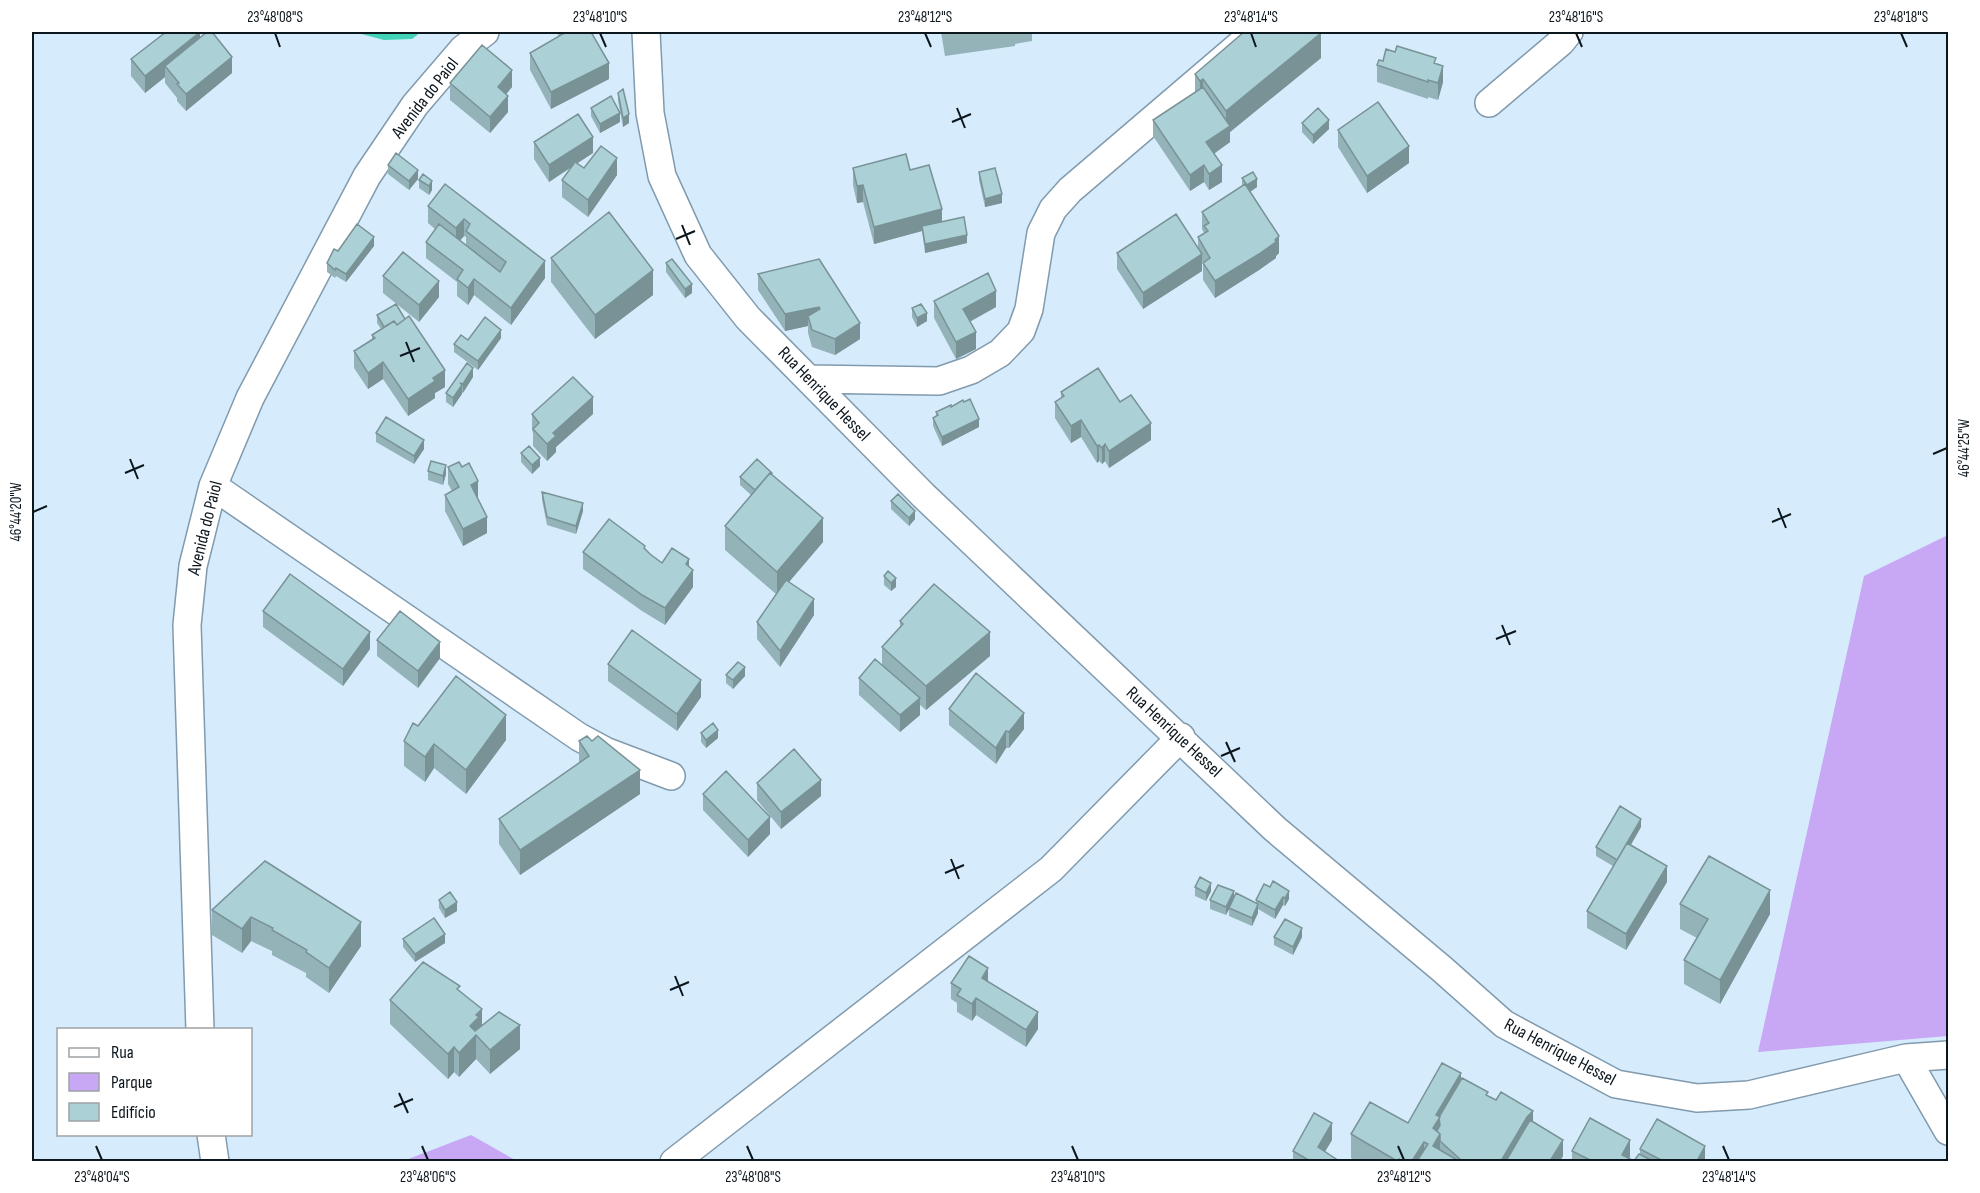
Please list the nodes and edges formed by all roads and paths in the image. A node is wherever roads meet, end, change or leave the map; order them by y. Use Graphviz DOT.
graph roads {
  1 [pos="485,32"];
  2 [pos="646,32"];
  3 [pos="1255,32"];
  4 [pos="1569,32"];
  5 [pos="1489,103"];
  6 [pos="809,379"];
  7 [pos="213,486"];
  8 [pos="1181,737"];
  9 [pos="671,776"];
  10 [pos="200,1028"];
  11 [pos="1948,1054"];
  12 [pos="1906,1058"];
  13 [pos="1948,1131"];
  14 [pos="211,1136"];
  15 [pos="215,1161"];
  16 [pos="674,1161"];
  1 -- 7 [label="street, Avenida do Paiol"];
  2 -- 6 [label="street, Rua Henrique Hessel"];
  3 -- 6 [label="street"];
  4 -- 5 [label="street"];
  6 -- 8 [label="street, Rua Henrique Hessel"];
  7 -- 9 [label="street"];
  7 -- 10 [label="street, Avenida do Paiol"];
  8 -- 12 [label="street, Rua Henrique Hessel"];
  8 -- 16 [label="street"];
  11 -- 12 [label="street, Rua Henrique Hessel"];
  12 -- 13 [label="street"];
  14 -- 15 [label="street"];
}
